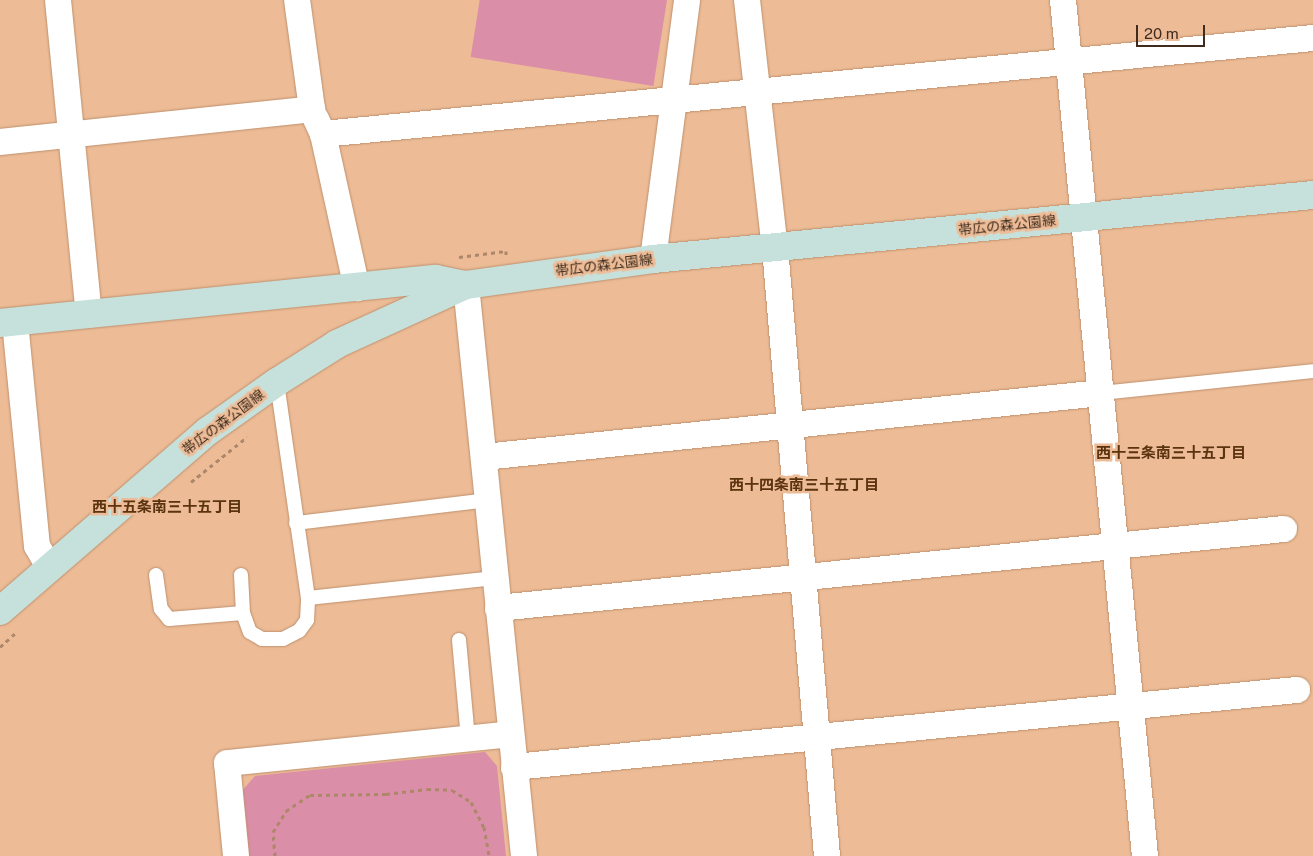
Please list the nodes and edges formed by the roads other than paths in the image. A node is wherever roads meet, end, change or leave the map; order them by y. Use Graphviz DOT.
graph roads {
  1 [pos="58,0"];
  2 [pos="297,0"];
  3 [pos="687,0"];
  4 [pos="747,0"];
  5 [pos="1063,0"];
  6 [pos="1313,38"];
  7 [pos="1070,60"];
  8 [pos="756,90"];
  9 [pos="673,98"];
  10 [pos="312,109"];
  11 [pos="323,134"];
  12 [pos="70,135"];
  13 [pos="0,142"];
  14 [pos="1313,195"];
  15 [pos="1084,218"];
  16 [pos="775,248"];
  17 [pos="653,259"];
  18 [pos="466,285"];
  19 [pos="357,288"];
  20 [pos="89,314"];
  21 [pos="8,322"];
  22 [pos="1313,371"];
  23 [pos="277,382"];
  24 [pos="1101,393"];
  25 [pos="790,424"];
  26 [pos="484,457"];
  27 [pos="488,500"];
  28 [pos="296,522"];
  29 [pos="1284,529"];
  30 [pos="1117,545"];
  31 [pos="49,567"];
  32 [pos="156,575"];
  33 [pos="241,575"];
  34 [pos="803,576"];
  35 [pos="496,578"];
  36 [pos="308,598"];
  37 [pos="498,608"];
  38 [pos="0,611"];
  39 [pos="243,613"];
  40 [pos="459,640"];
  41 [pos="1296,690"];
  42 [pos="1131,707"];
  43 [pos="511,734"];
  44 [pos="816,737"];
  45 [pos="468,739"];
  46 [pos="514,767"];
  47 [pos="236,856"];
  48 [pos="524,856"];
  49 [pos="827,856"];
  50 [pos="1145,856"];
  1 -- 12 [label="street"];
  2 -- 10 [label="street"];
  3 -- 9 [label="street"];
  4 -- 8 [label="street"];
  5 -- 7 [label="street"];
  6 -- 7 [label="street"];
  7 -- 8 [label="street"];
  7 -- 15 [label="street"];
  8 -- 9 [label="street"];
  8 -- 16 [label="street"];
  9 -- 11 [label="street"];
  9 -- 17 [label="street"];
  10 -- 11 [label="street"];
  10 -- 12 [label="street"];
  11 -- 19 [label="street"];
  12 -- 13 [label="street"];
  12 -- 20 [label="street"];
  14 -- 15 [label="main road, 帯広の森公園線"];
  15 -- 16 [label="main road, 帯広の森公園線"];
  15 -- 24 [label="street"];
  16 -- 17 [label="main road, 帯広の森公園線"];
  16 -- 25 [label="street"];
  17 -- 18 [label="main road, 帯広の森公園線"];
  18 -- 19 [label="main road"];
  18 -- 23 [label="main road, 帯広の森公園線"];
  18 -- 26 [label="street"];
  19 -- 20 [label="main road"];
  20 -- 21 [label="main road"];
  21 -- 31 [label="street"];
  22 -- 24 [label="lane"];
  23 -- 28 [label="lane"];
  23 -- 31 [label="main road, 帯広の森公園線"];
  24 -- 25 [label="street"];
  24 -- 30 [label="street"];
  25 -- 26 [label="street"];
  25 -- 34 [label="street"];
  26 -- 27 [label="street"];
  27 -- 28 [label="lane"];
  27 -- 35 [label="street"];
  28 -- 36 [label="lane"];
  29 -- 30 [label="street"];
  30 -- 34 [label="street"];
  30 -- 42 [label="street"];
  31 -- 38 [label="main road, 帯広の森公園線"];
  32 -- 39 [label="lane"];
  33 -- 39 [label="lane"];
  34 -- 37 [label="street"];
  34 -- 44 [label="street"];
  35 -- 36 [label="lane"];
  35 -- 37 [label="street"];
  36 -- 39 [label="lane"];
  37 -- 43 [label="street"];
  40 -- 45 [label="lane"];
  41 -- 42 [label="street"];
  42 -- 44 [label="street"];
  42 -- 50 [label="street"];
  43 -- 45 [label="street"];
  43 -- 46 [label="street"];
  44 -- 46 [label="street"];
  44 -- 49 [label="street"];
  45 -- 47 [label="street"];
  46 -- 48 [label="street"];
}
